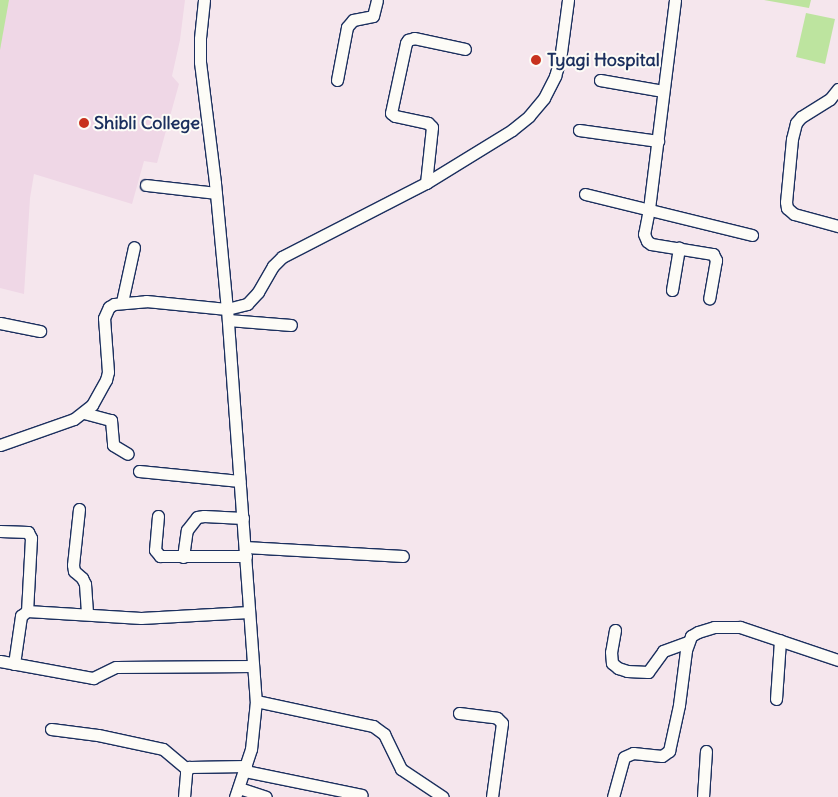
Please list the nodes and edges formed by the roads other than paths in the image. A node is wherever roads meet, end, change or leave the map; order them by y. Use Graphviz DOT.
graph roads {
  1 [pos="204,0"];
  2 [pos="377,0"];
  3 [pos="568,0"];
  4 [pos="675,0"];
  5 [pos="465,49"];
  6 [pos="337,80"];
  7 [pos="600,80"];
  8 [pos="838,88"];
  9 [pos="663,91"];
  10 [pos="579,130"];
  11 [pos="658,142"];
  12 [pos="426,183"];
  13 [pos="146,185"];
  14 [pos="216,193"];
  15 [pos="585,194"];
  16 [pos="650,209"];
  17 [pos="838,226"];
  18 [pos="752,234"];
  19 [pos="134,246"];
  20 [pos="680,248"];
  21 [pos="672,290"];
  22 [pos="709,298"];
  23 [pos="122,302"];
  24 [pos="227,314"];
  25 [pos="0,324"];
  26 [pos="291,325"];
  27 [pos="40,331"];
  28 [pos="84,413"];
  29 [pos="0,445"];
  30 [pos="128,454"];
  31 [pos="139,471"];
  32 [pos="240,481"];
  33 [pos="79,509"];
  34 [pos="158,516"];
  35 [pos="243,518"];
  36 [pos="0,531"];
  37 [pos="245,552"];
  38 [pos="183,556"];
  39 [pos="403,556"];
  40 [pos="27,611"];
  41 [pos="249,612"];
  42 [pos="87,614"];
  43 [pos="615,630"];
  44 [pos="780,640"];
  45 [pos="688,642"];
  46 [pos="838,660"];
  47 [pos="0,661"];
  48 [pos="14,664"];
  49 [pos="253,666"];
  50 [pos="776,699"];
  51 [pos="256,702"];
  52 [pos="459,713"];
  53 [pos="52,729"];
  54 [pos="706,751"];
  55 [pos="246,768"];
  56 [pos="187,769"];
  57 [pos="237,792"];
  58 [pos="362,795"];
  59 [pos="184,797"];
  60 [pos="266,797"];
  61 [pos="443,797"];
  62 [pos="492,797"];
  63 [pos="613,797"];
  64 [pos="703,797"];
  1 -- 14 [label="street"];
  2 -- 6 [label="street"];
  3 -- 12 [label="street"];
  4 -- 9 [label="street"];
  5 -- 12 [label="street"];
  7 -- 9 [label="street"];
  8 -- 17 [label="street"];
  9 -- 11 [label="street"];
  10 -- 11 [label="street"];
  11 -- 16 [label="street"];
  12 -- 24 [label="street"];
  13 -- 14 [label="street"];
  14 -- 24 [label="street"];
  15 -- 16 [label="street"];
  16 -- 18 [label="street"];
  16 -- 20 [label="street"];
  19 -- 23 [label="street"];
  20 -- 21 [label="street"];
  20 -- 22 [label="street"];
  23 -- 24 [label="street"];
  23 -- 28 [label="street"];
  24 -- 26 [label="street"];
  24 -- 32 [label="street"];
  25 -- 27 [label="street"];
  28 -- 29 [label="street"];
  28 -- 30 [label="street"];
  31 -- 32 [label="street"];
  32 -- 35 [label="street"];
  33 -- 42 [label="street"];
  34 -- 38 [label="street"];
  35 -- 37 [label="street"];
  35 -- 38 [label="street"];
  36 -- 40 [label="street"];
  37 -- 38 [label="street"];
  37 -- 39 [label="street"];
  37 -- 41 [label="street"];
  40 -- 42 [label="street"];
  40 -- 48 [label="street"];
  41 -- 42 [label="street"];
  41 -- 49 [label="street"];
  43 -- 45 [label="street"];
  44 -- 45 [label="street"];
  44 -- 46 [label="street"];
  44 -- 50 [label="street"];
  45 -- 63 [label="street"];
  47 -- 48 [label="street"];
  48 -- 49 [label="street"];
  49 -- 51 [label="street"];
  51 -- 55 [label="street"];
  51 -- 61 [label="street"];
  52 -- 62 [label="street"];
  53 -- 56 [label="street"];
  54 -- 64 [label="street"];
  55 -- 56 [label="street"];
  55 -- 57 [label="street"];
  55 -- 58 [label="street"];
  56 -- 59 [label="street"];
  57 -- 60 [label="street"];
}
